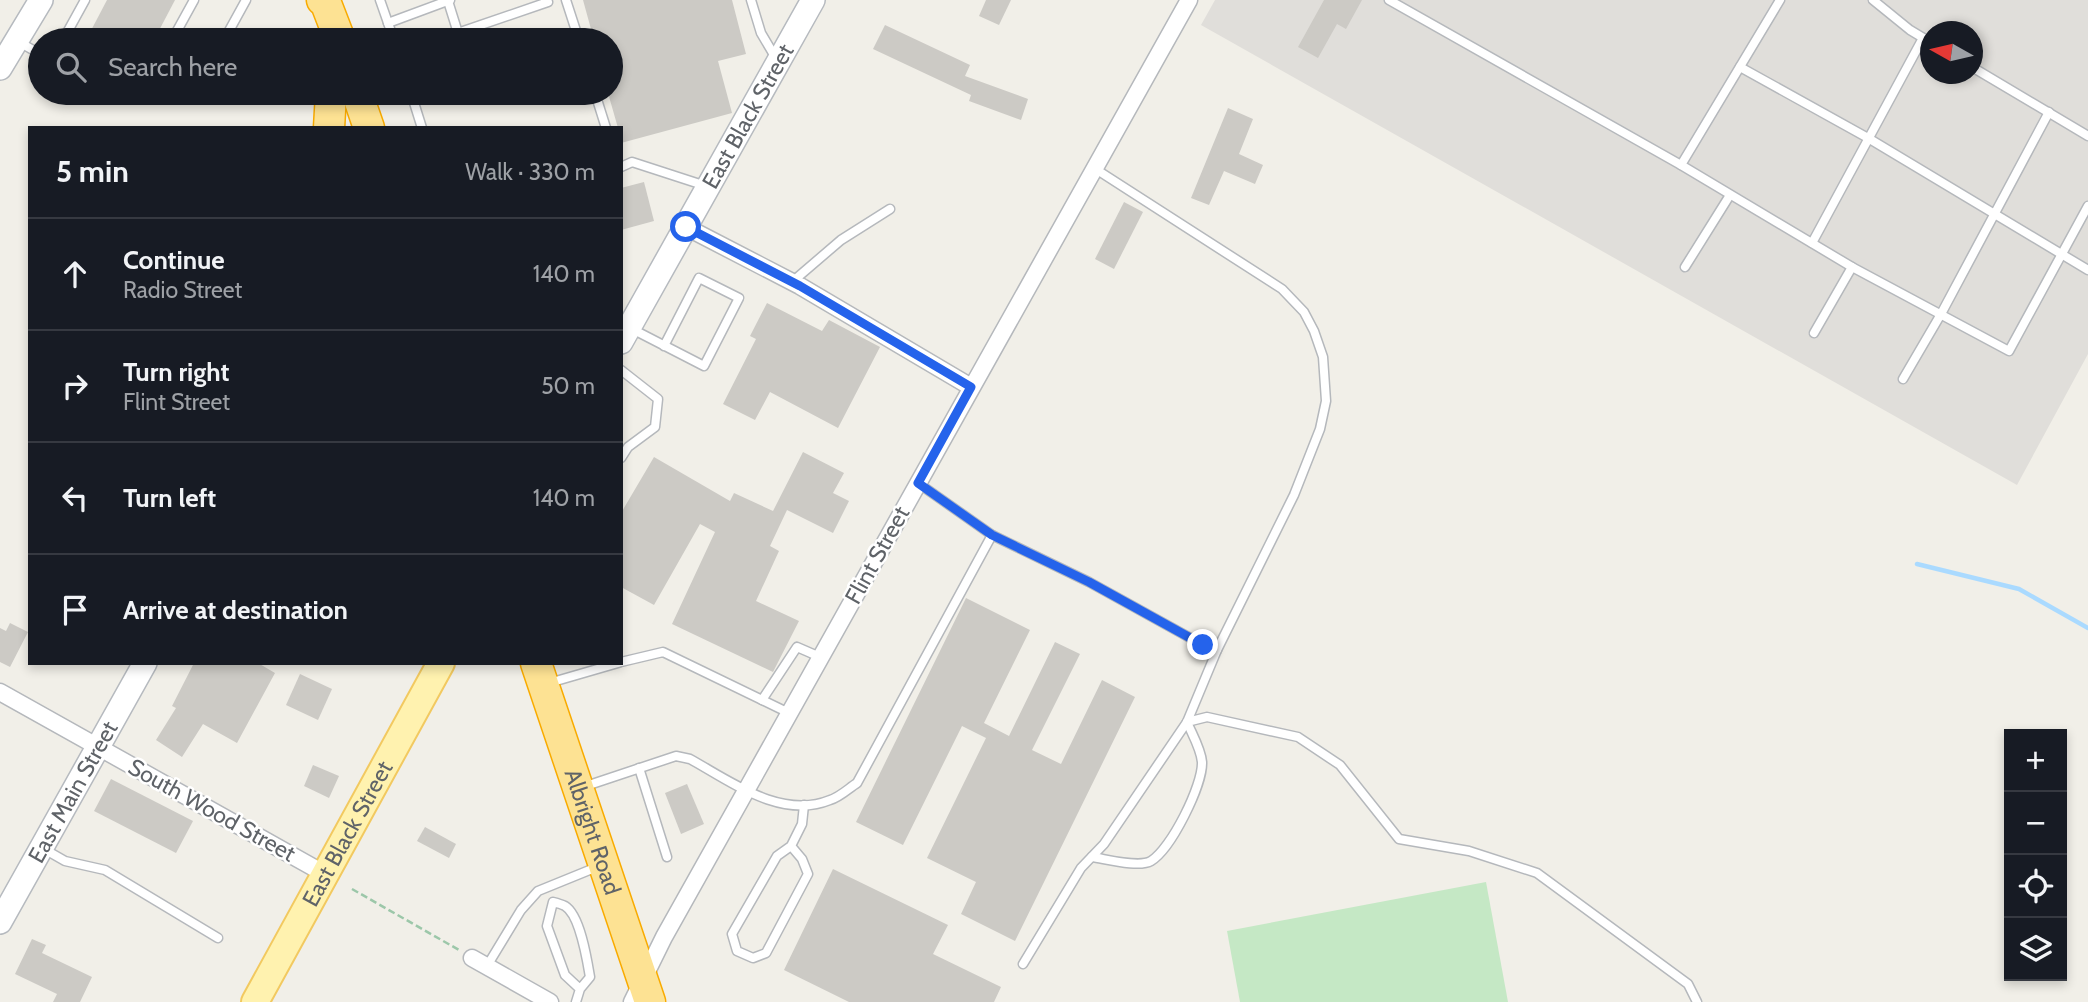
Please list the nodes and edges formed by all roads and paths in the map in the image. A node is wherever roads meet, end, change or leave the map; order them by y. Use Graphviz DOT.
graph roads {
  1 [pos="41,0"];
  2 [pos="85,0"];
  3 [pos="194,0"];
  4 [pos="246,0"];
  5 [pos="316,0"];
  6 [pos="322,0"];
  7 [pos="380,0"];
  8 [pos="449,0"];
  9 [pos="566,0"];
  10 [pos="751,0"];
  11 [pos="813,0"];
  12 [pos="1189,0"];
  13 [pos="1389,0"];
  14 [pos="1780,0"];
  15 [pos="1873,0"];
  16 [pos="550,1"];
  17 [pos="388,23"];
  18 [pos="70,28"];
  19 [pos="179,28"];
  20 [pos="231,28"];
  21 [pos="320,28"];
  22 [pos="335,28"];
  23 [pos="390,28"];
  24 [pos="457,28"];
  25 [pos="472,28"];
  26 [pos="575,28"];
  27 [pos="1920,36"];
  28 [pos="17,40"];
  29 [pos="28,47"];
  30 [pos="1920,52"];
  31 [pos="778,62"];
  32 [pos="1740,67"];
  33 [pos="0,68"];
  34 [pos="1983,73"];
  35 [pos="330,105"];
  36 [pos="345,105"];
  37 [pos="361,105"];
  38 [pos="415,105"];
  39 [pos="599,105"];
  40 [pos="2049,112"];
  41 [pos="329,126"];
  42 [pos="351,126"];
  43 [pos="368,126"];
  44 [pos="421,126"];
  45 [pos="605,126"];
  46 [pos="2088,136"];
  47 [pos="1868,138"];
  48 [pos="1681,165"];
  49 [pos="623,166"];
  50 [pos="1094,168"];
  51 [pos="708,187"];
  52 [pos="1730,195"];
  53 [pos="2088,206"];
  54 [pos="890,209"];
  55 [pos="1995,216"];
  56 [pos="686,227"];
  57 [pos="1812,243"];
  58 [pos="2061,256"];
  59 [pos="1685,267"];
  60 [pos="1852,267"];
  61 [pos="2088,270"];
  62 [pos="792,282"];
  63 [pos="1941,314"];
  64 [pos="1814,333"];
  65 [pos="625,335"];
  66 [pos="664,346"];
  67 [pos="623,372"];
  68 [pos="1903,379"];
  69 [pos="971,387"];
  70 [pos="623,455"];
  71 [pos="918,483"];
  72 [pos="992,535"];
  73 [pos="1217,650"];
  74 [pos="820,657"];
  75 [pos="623,662"];
  76 [pos="144,665"];
  77 [pos="440,665"];
  78 [pos="604,665"];
  79 [pos="539,674"];
  80 [pos="0,692"];
  81 [pos="762,700"];
  82 [pos="789,713"];
  83 [pos="1187,722"];
  84 [pos="98,747"];
  85 [pos="639,768"];
  86 [pos="578,789"];
  87 [pos="746,790"];
  88 [pos="804,805"];
  89 [pos="791,846"];
  90 [pos="42,847"];
  91 [pos="667,857"];
  92 [pos="1092,857"];
  93 [pos="603,864"];
  94 [pos="325,874"];
  95 [pos="547,887"];
  96 [pos="352,889"];
  97 [pos="553,902"];
  98 [pos="0,922"];
  99 [pos="218,938"];
  100 [pos="479,962"];
  101 [pos="1023,964"];
  102 [pos="580,989"];
  103 [pos="642,995"];
  104 [pos="255,1002"];
  105 [pos="550,1002"];
  106 [pos="576,1002"];
  107 [pos="1697,1002"];
  1 -- 28 [label="street"];
  2 -- 18 [label="lane"];
  3 -- 19 [label="lane"];
  4 -- 20 [label="lane"];
  5 -- 21 [label="highway"];
  6 -- 22 [label="highway"];
  7 -- 17 [label="lane"];
  8 -- 17 [label="lane"];
  8 -- 24 [label="lane"];
  9 -- 26 [label="lane"];
  10 -- 31 [label="lane"];
  11 -- 31 [label="street, East Black Street"];
  12 -- 50 [label="street, Flint Street"];
  13 -- 48 [label="lane"];
  14 -- 32 [label="lane"];
  15 -- 27 [label="lane"];
  16 -- 25 [label="lane"];
  17 -- 23 [label="lane"];
  28 -- 29 [label="lane"];
  28 -- 33 [label="street"];
  30 -- 47 [label="lane"];
  31 -- 51 [label="street, East Black Street"];
  32 -- 47 [label="lane"];
  32 -- 48 [label="lane"];
  34 -- 40 [label="lane"];
  35 -- 41 [label="highway"];
  36 -- 42 [label="highway"];
  37 -- 43 [label="highway"];
  38 -- 44 [label="lane"];
  39 -- 45 [label="lane"];
  40 -- 46 [label="lane"];
  40 -- 55 [label="lane"];
  47 -- 55 [label="lane"];
  47 -- 57 [label="lane"];
  48 -- 52 [label="lane"];
  49 -- 51 [label="lane"];
  50 -- 69 [label="street, Flint Street"];
  50 -- 73 [label="lane"];
  51 -- 56 [label="street, East Black Street"];
  52 -- 57 [label="lane"];
  52 -- 59 [label="lane"];
  53 -- 58 [label="lane"];
  54 -- 62 [label="lane"];
  55 -- 58 [label="lane"];
  55 -- 63 [label="lane"];
  56 -- 62 [label="street"];
  56 -- 65 [label="street, East Black Street"];
  57 -- 60 [label="lane"];
  58 -- 61 [label="lane"];
  58 -- 63 [label="lane"];
  60 -- 63 [label="lane"];
  60 -- 64 [label="lane"];
  62 -- 69 [label="street"];
  63 -- 68 [label="lane"];
  65 -- 66 [label="lane"];
  66 -- 66 [label="lane"];
  67 -- 70 [label="lane"];
  69 -- 71 [label="street, Flint Street"];
  71 -- 72 [label="lane"];
  71 -- 74 [label="street, Flint Street"];
  72 -- 73 [label="lane"];
  72 -- 88 [label="lane"];
  73 -- 83 [label="lane"];
  74 -- 81 [label="lane"];
  74 -- 82 [label="street, Flint Street"];
  75 -- 81 [label="lane"];
  76 -- 84 [label="street, East Main Street"];
  77 -- 94 [label="main road, East Black Street"];
  78 -- 79 [label="lane"];
  79 -- 86 [label="highway, Albright Road"];
  80 -- 84 [label="street, South Wood Street"];
  81 -- 82 [label="lane"];
  82 -- 87 [label="street, Flint Street"];
  83 -- 92 [label="lane"];
  83 -- 92 [label="lane"];
  83 -- 107 [label="lane"];
  84 -- 90 [label="street, East Main Street"];
  84 -- 94 [label="street, South Wood Street"];
  85 -- 86 [label="lane"];
  85 -- 87 [label="lane"];
  85 -- 91 [label="lane"];
  86 -- 93 [label="highway, Albright Road"];
  87 -- 88 [label="lane"];
  87 -- 103 [label="street, Flint Street"];
  88 -- 89 [label="lane"];
  89 -- 89 [label="lane"];
  90 -- 98 [label="street, East Main Street"];
  90 -- 99 [label="lane"];
  92 -- 101 [label="lane"];
  93 -- 95 [label="lane"];
  93 -- 103 [label="highway, Albright Road"];
  94 -- 104 [label="main road, East Black Street"];
  95 -- 97 [label="lane"];
  95 -- 100 [label="lane"];
  96 -- 100 [label="path"];
  97 -- 102 [label="lane"];
  97 -- 102 [label="lane"];
  100 -- 105 [label="street"];
  102 -- 106 [label="lane"];
}
